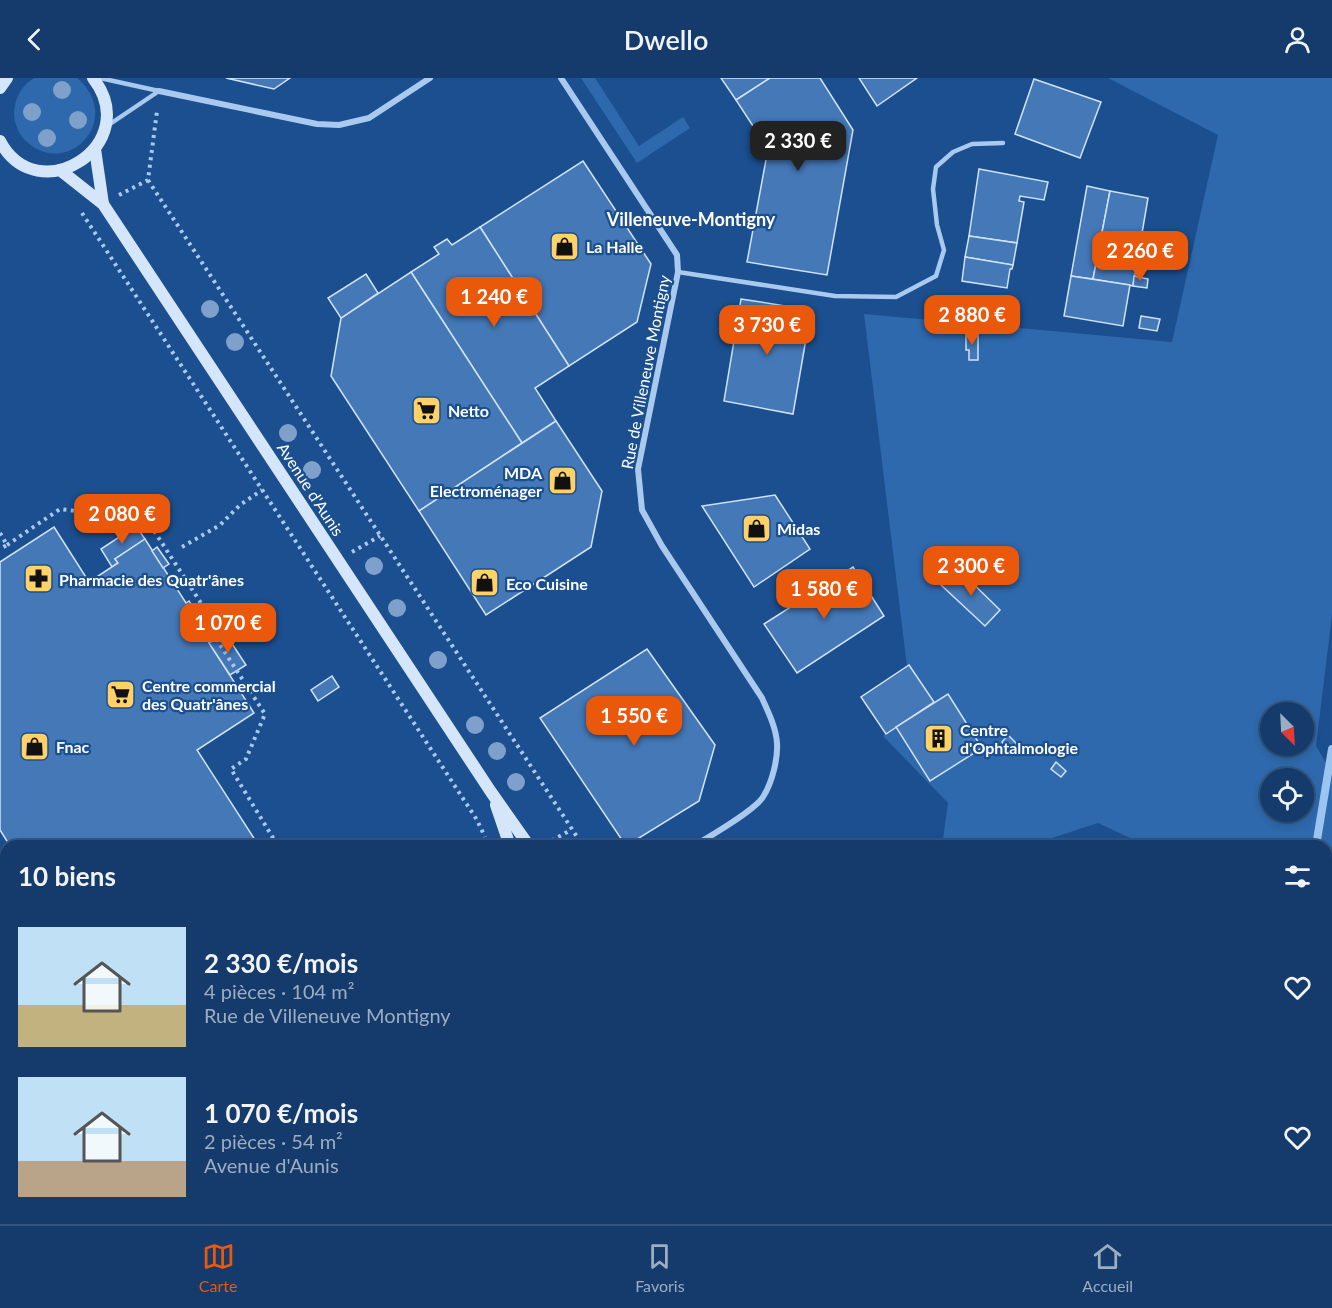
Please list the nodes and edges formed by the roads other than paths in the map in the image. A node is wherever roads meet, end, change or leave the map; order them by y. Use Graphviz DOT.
graph roads {
  1 [pos="93,78"];
  2 [pos="100,78"];
  3 [pos="430,78"];
  4 [pos="561,78"];
  5 [pos="159,91"];
  6 [pos="105,127"];
  7 [pos="0,141"];
  8 [pos="1003,143"];
  9 [pos="95,148"];
  10 [pos="5,153"];
  11 [pos="60,170"];
  12 [pos="103,204"];
  13 [pos="678,272"];
  14 [pos="491,792"];
  15 [pos="508,840"];
  16 [pos="525,840"];
  17 [pos="704,840"];
  1 -- 6 [label="main road"];
  2 -- 5 [label="lane"];
  3 -- 5 [label="street"];
  4 -- 13 [label="street, Rue de Villeneuve Montigny"];
  5 -- 6 [label="lane"];
  6 -- 9 [label="main road"];
  7 -- 10 [label="main road"];
  8 -- 13 [label="lane"];
  9 -- 11 [label="main road"];
  9 -- 12 [label="main road, Avenue d'Aunis"];
  10 -- 11 [label="main road"];
  11 -- 12 [label="main road, Avenue d'Aunis"];
  12 -- 14 [label="main road, Avenue d'Aunis"];
  13 -- 17 [label="street, Rue de Villeneuve Montigny"];
  14 -- 15 [label="main road, Avenue d'Aunis"];
  14 -- 16 [label="main road, Avenue d'Aunis"];
}
